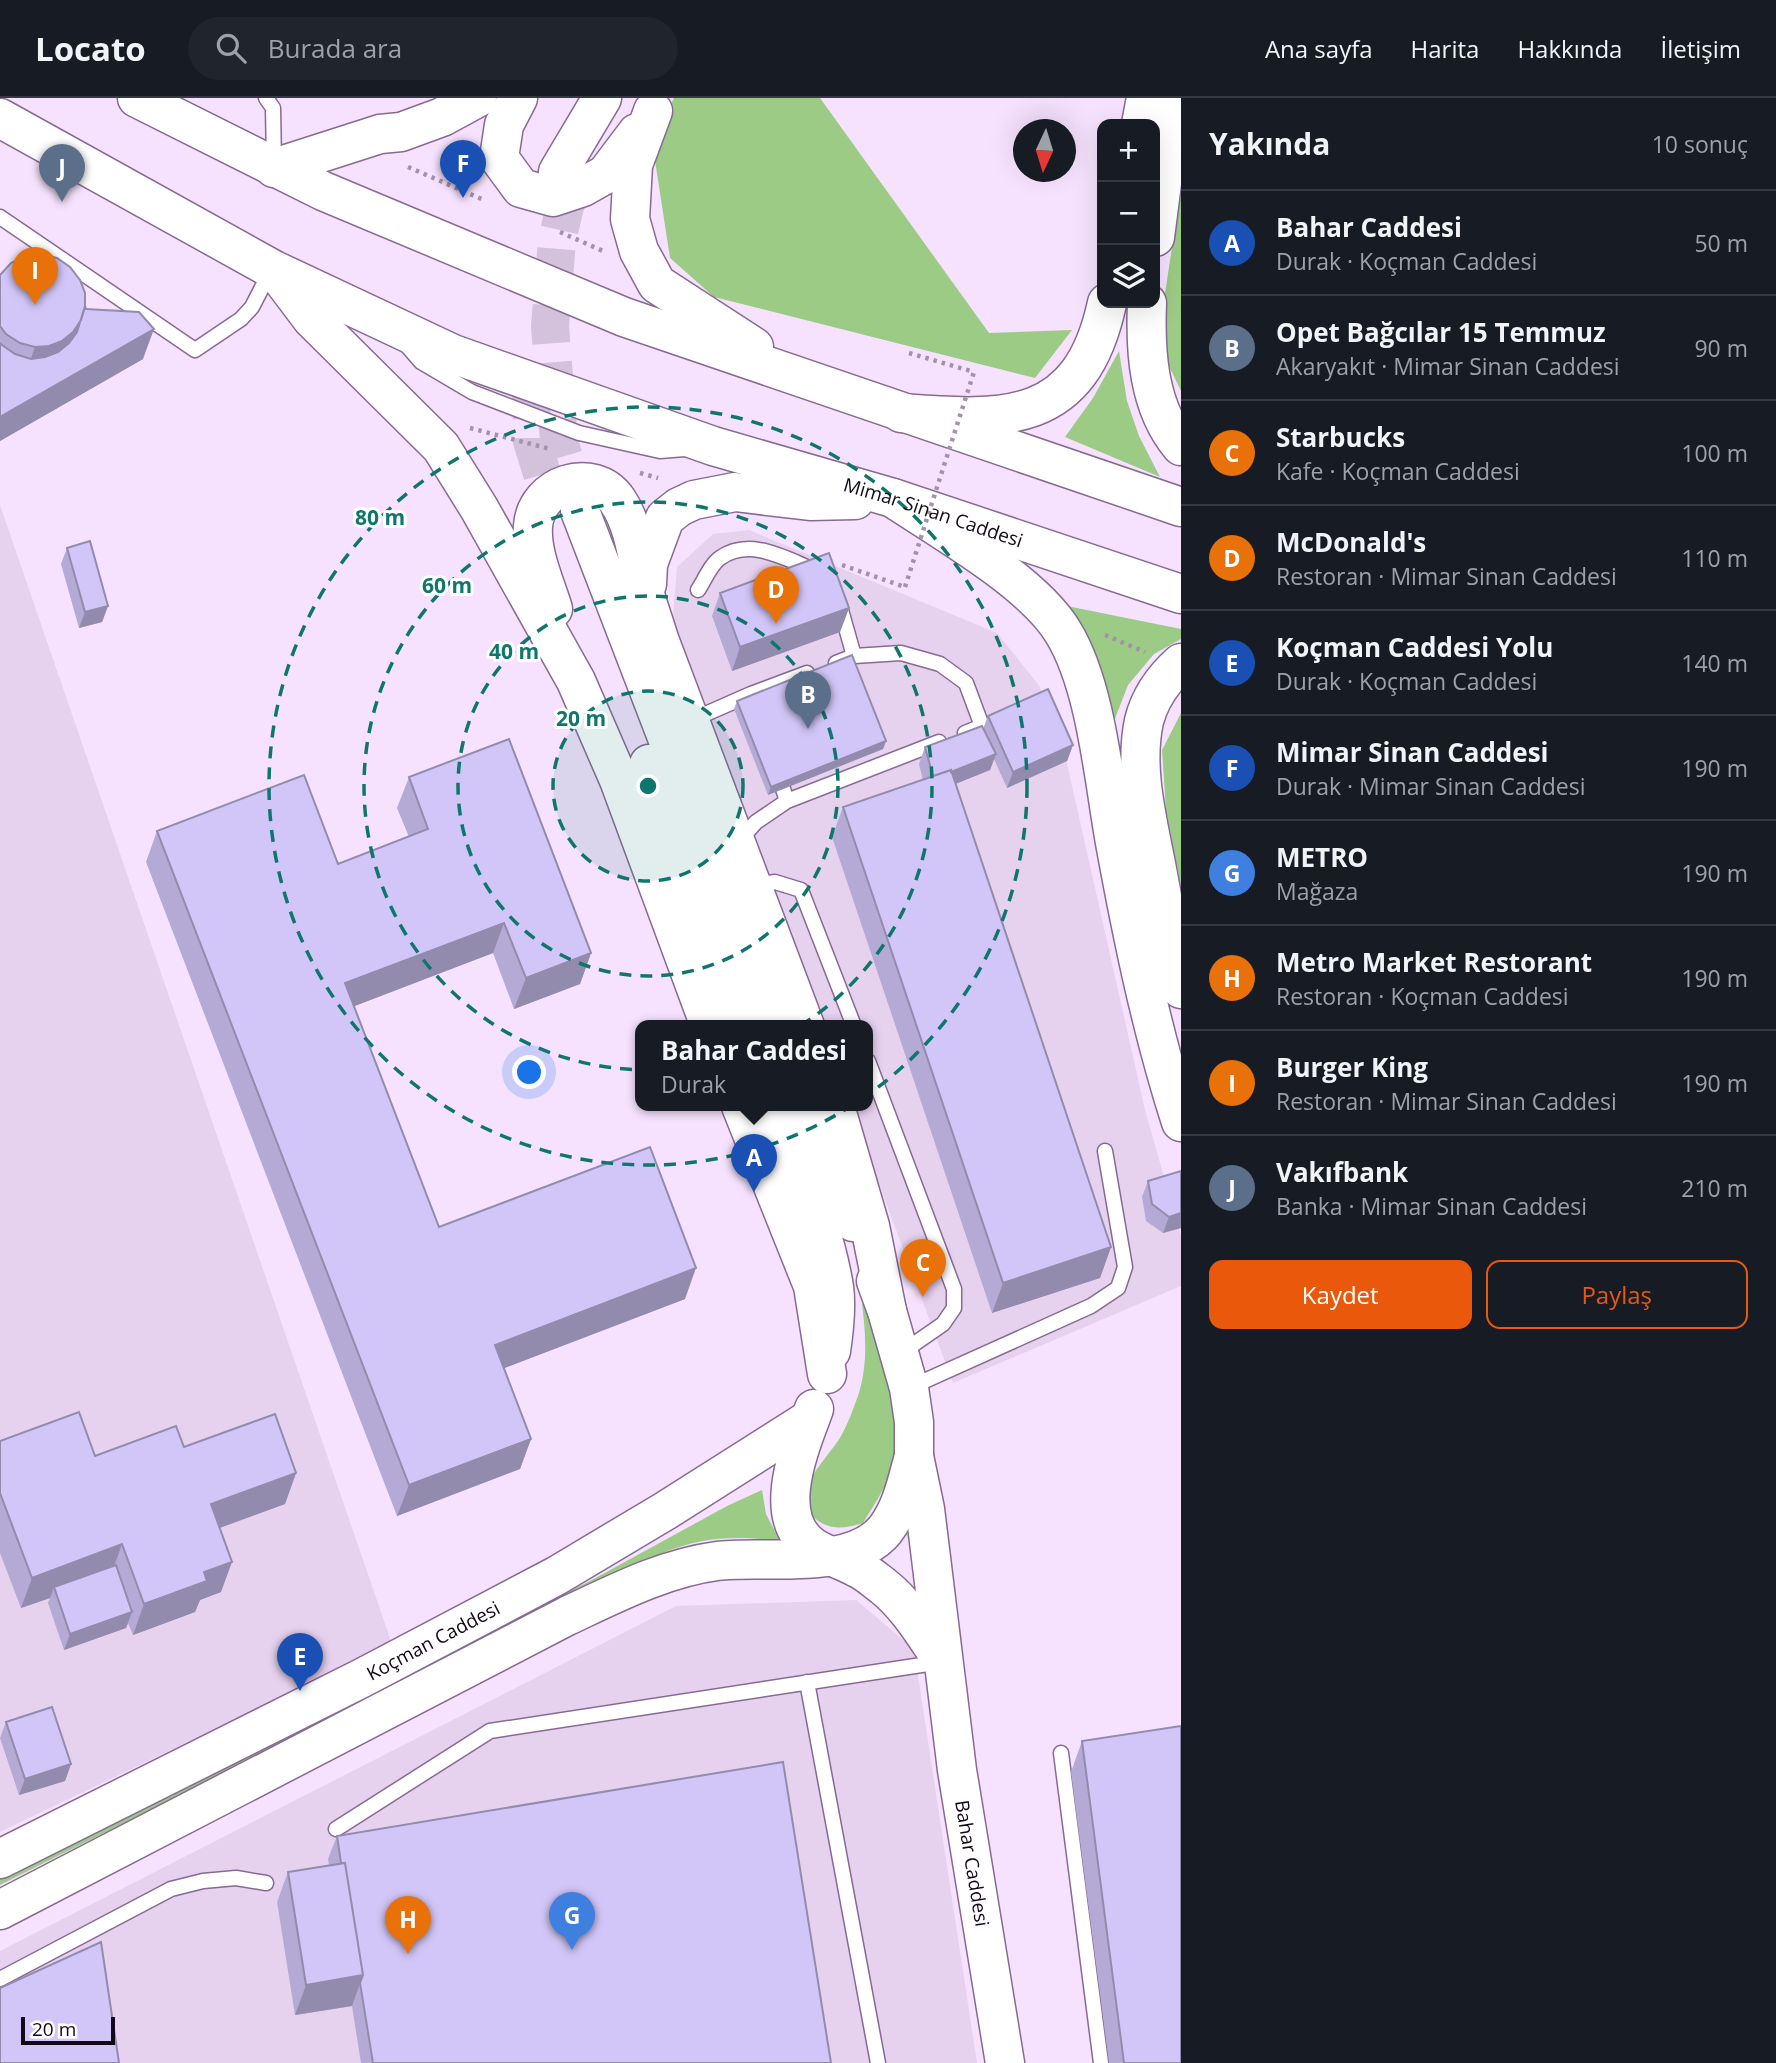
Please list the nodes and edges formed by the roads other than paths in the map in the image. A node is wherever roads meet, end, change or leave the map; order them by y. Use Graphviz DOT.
graph roads {
  1 [pos="137,98"];
  2 [pos="266,98"];
  3 [pos="477,98"];
  4 [pos="518,98"];
  5 [pos="603,98"];
  6 [pos="1146,98"];
  7 [pos="1178,98"];
  8 [pos="645,102"];
  9 [pos="0,118"];
  10 [pos="1142,119"];
  11 [pos="597,137"];
  12 [pos="274,168"];
  13 [pos="558,172"];
  14 [pos="1160,198"];
  15 [pos="0,217"];
  16 [pos="273,269"];
  17 [pos="1106,308"];
  18 [pos="1147,308"];
  19 [pos="802,379"];
  20 [pos="901,413"];
  21 [pos="1181,446"];
  22 [pos="892,498"];
  23 [pos="1181,507"];
  24 [pos="698,590"];
  25 [pos="1181,594"];
  26 [pos="647,600"];
  27 [pos="854,656"];
  28 [pos="1167,660"];
  29 [pos="576,681"];
  30 [pos="689,721"];
  31 [pos="737,843"];
  32 [pos="752,885"];
  33 [pos="1181,989"];
  34 [pos="708,1020"];
  35 [pos="746,1020"];
  36 [pos="776,1020"];
  37 [pos="803,1020"];
  38 [pos="852,1020"];
  39 [pos="873,1075"];
  40 [pos="743,1111"];
  41 [pos="779,1111"];
  42 [pos="811,1111"];
  43 [pos="836,1111"];
  44 [pos="1181,1122"];
  45 [pos="1105,1151"];
  46 [pos="887,1311"];
  47 [pos="904,1371"];
  48 [pos="827,1374"];
  49 [pos="810,1419"];
  50 [pos="914,1456"];
  51 [pos="831,1557"];
  52 [pos="943,1662"];
  53 [pos="807,1682"];
  54 [pos="1061,1753"];
  55 [pos="336,1829"];
  56 [pos="0,1859"];
  57 [pos="266,1883"];
  58 [pos="0,1910"];
  59 [pos="0,1979"];
  60 [pos="878,2063"];
  61 [pos="1005,2063"];
  62 [pos="1101,2063"];
  1 -- 12 [label="main road"];
  2 -- 12 [label="lane"];
  3 -- 12 [label="main road"];
  4 -- 8 [label="main road"];
  5 -- 13 [label="main road"];
  6 -- 10 [label="main road"];
  7 -- 14 [label="main road"];
  8 -- 11 [label="main road"];
  8 -- 19 [label="main road"];
  9 -- 16 [label="main road, Mimar Sinan Caddesi"];
  12 -- 19 [label="main road"];
  15 -- 16 [label="lane"];
  16 -- 22 [label="main road, Mimar Sinan Caddesi"];
  16 -- 29 [label="main road"];
  17 -- 20 [label="main road"];
  18 -- 21 [label="main road"];
  19 -- 20 [label="main road"];
  20 -- 23 [label="main road"];
  22 -- 25 [label="main road, Mimar Sinan Caddesi"];
  22 -- 26 [label="main road"];
  22 -- 44 [label="main road"];
  24 -- 27 [label="lane"];
  26 -- 29 [label="main road"];
  26 -- 30 [label="main road"];
  27 -- 30 [label="lane"];
  27 -- 31 [label="lane"];
  28 -- 33 [label="main road"];
  29 -- 34 [label="main road"];
  30 -- 31 [label="main road"];
  31 -- 32 [label="main road"];
  32 -- 37 [label="main road"];
  32 -- 38 [label="lane"];
  35 -- 36 [label="main road"];
  39 -- 47 [label="lane"];
  40 -- 48 [label="main road"];
  41 -- 48 [label="main road"];
  42 -- 46 [label="main road"];
  43 -- 46 [label="main road"];
  45 -- 47 [label="lane"];
  46 -- 47 [label="main road"];
  47 -- 50 [label="main road"];
  48 -- 49 [label="main road"];
  49 -- 51 [label="main road"];
  49 -- 56 [label="main road, Koçman Caddesi"];
  50 -- 51 [label="main road"];
  50 -- 52 [label="main road, Bahar Caddesi"];
  51 -- 52 [label="main road"];
  51 -- 58 [label="main road, Koçman Caddesi"];
  52 -- 53 [label="lane"];
  52 -- 61 [label="main road, Bahar Caddesi"];
  53 -- 55 [label="lane"];
  53 -- 60 [label="lane"];
  54 -- 62 [label="lane"];
  57 -- 59 [label="lane"];
}
